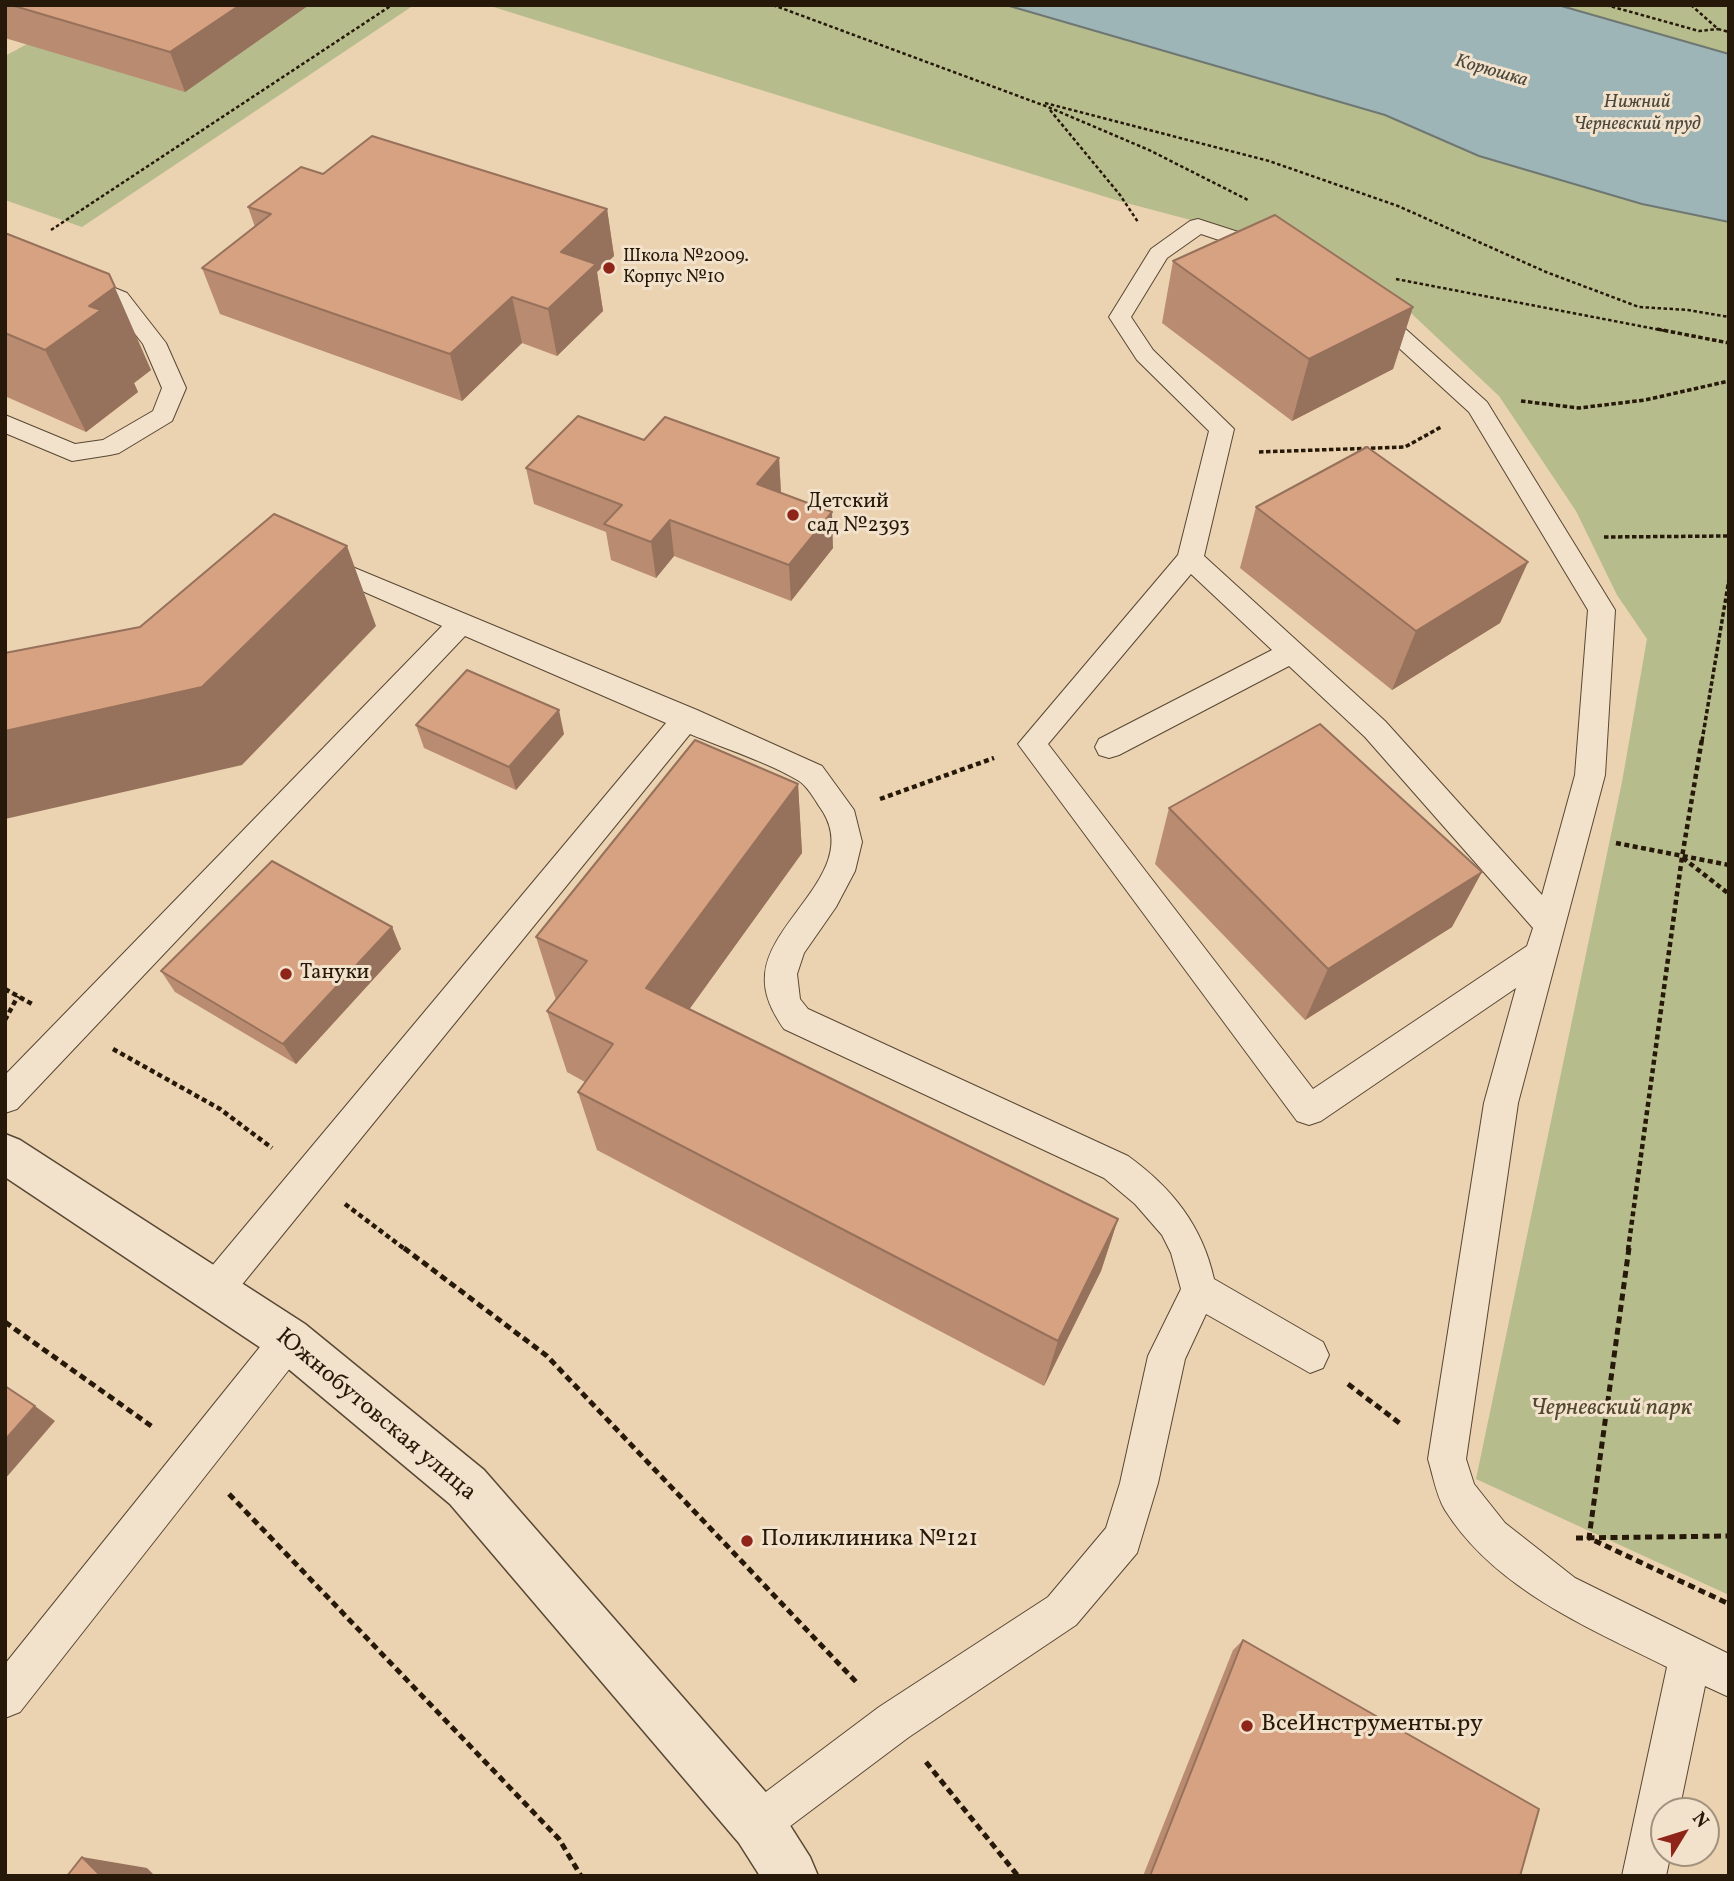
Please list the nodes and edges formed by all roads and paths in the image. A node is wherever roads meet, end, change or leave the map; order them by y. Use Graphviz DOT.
graph roads {
  1 [pos="392,5"];
  2 [pos="773,5"];
  3 [pos="1606,5"];
  4 [pos="1690,5"];
  5 [pos="1718,29"];
  6 [pos="1729,32"];
  7 [pos="1028,100"];
  8 [pos="1048,107"];
  9 [pos="1251,201"];
  10 [pos="10,252"];
  11 [pos="1159,254"];
  12 [pos="1392,278"];
  13 [pos="1729,317"];
  14 [pos="1729,343"];
  15 [pos="1729,381"];
  16 [pos="1478,407"];
  17 [pos="5,423"];
  18 [pos="1216,453"];
  19 [pos="1729,536"];
  20 [pos="1561,540"];
  21 [pos="294,551"];
  22 [pos="1190,558"];
  23 [pos="1729,579"];
  24 [pos="461,622"];
  25 [pos="1292,652"];
  26 [pos="687,718"];
  27 [pos="1032,744"];
  28 [pos="1110,747"];
  29 [pos="840,813"];
  30 [pos="1574,834"];
  31 [pos="1682,857"];
  32 [pos="1729,865"];
  33 [pos="1729,894"];
  34 [pos="1545,940"];
  35 [pos="5,989"];
  36 [pos="18,996"];
  37 [pos="5,1020"];
  38 [pos="73,1027"];
  39 [pos="5,1098"];
  40 [pos="5,1153"];
  41 [pos="309,1176"];
  42 [pos="1199,1290"];
  43 [pos="214,1291"];
  44 [pos="5,1322"];
  45 [pos="289,1340"];
  46 [pos="1310,1355"];
  47 [pos="195,1457"];
  48 [pos="1447,1459"];
  49 [pos="1729,1536"];
  50 [pos="1491,1537"];
  51 [pos="1590,1538"];
  52 [pos="1729,1604"];
  53 [pos="1690,1657"];
  54 [pos="1729,1676"];
  55 [pos="5,1697"];
  56 [pos="894,1722"];
  57 [pos="758,1824"];
  58 [pos="1015,1873"];
  59 [pos="581,1876"];
  60 [pos="790,1876"];
  61 [pos="1007,1876"];
  62 [pos="1644,1876"];
  1 -- 10 [label="path"];
  2 -- 7 [label="path"];
  3 -- 5 [label="path"];
  4 -- 5 [label="path"];
  5 -- 6 [label="path"];
  7 -- 8 [label="path"];
  7 -- 13 [label="path"];
  8 -- 9 [label="path"];
  8 -- 11 [label="path"];
  10 -- 17 [label="lane"];
  11 -- 16 [label="lane"];
  11 -- 18 [label="lane"];
  12 -- 14 [label="path"];
  15 -- 16 [label="path"];
  16 -- 18 [label="path"];
  16 -- 20 [label="lane"];
  18 -- 22 [label="lane"];
  19 -- 20 [label="path"];
  20 -- 30 [label="lane"];
  21 -- 24 [label="lane"];
  22 -- 25 [label="lane"];
  22 -- 27 [label="lane"];
  23 -- 31 [label="path"];
  24 -- 26 [label="lane"];
  24 -- 38 [label="lane"];
  25 -- 28 [label="lane"];
  25 -- 34 [label="lane"];
  26 -- 29 [label="lane"];
  26 -- 41 [label="lane"];
  27 -- 29 [label="path"];
  27 -- 34 [label="lane"];
  29 -- 42 [label="lane"];
  30 -- 31 [label="path"];
  30 -- 34 [label="lane"];
  31 -- 32 [label="path"];
  31 -- 33 [label="path"];
  31 -- 51 [label="path"];
  34 -- 48 [label="lane"];
  35 -- 36 [label="path"];
  36 -- 37 [label="path"];
  36 -- 38 [label="path"];
  38 -- 39 [label="lane"];
  38 -- 41 [label="path"];
  40 -- 43 [label="street, Южнобутовская улица"];
  41 -- 43 [label="lane"];
  41 -- 56 [label="path"];
  42 -- 46 [label="lane"];
  42 -- 56 [label="lane"];
  43 -- 45 [label="street, Южнобутовская улица"];
  44 -- 47 [label="path"];
  45 -- 47 [label="lane"];
  45 -- 57 [label="street, Южнобутовская улица"];
  46 -- 48 [label="path"];
  47 -- 55 [label="lane"];
  47 -- 59 [label="path"];
  48 -- 50 [label="lane"];
  49 -- 51 [label="path"];
  50 -- 51 [label="path"];
  50 -- 53 [label="lane"];
  51 -- 52 [label="path"];
  53 -- 54 [label="lane"];
  53 -- 62 [label="lane"];
  56 -- 57 [label="lane"];
  56 -- 58 [label="path"];
  57 -- 60 [label="street, Южнобутовская улица"];
  58 -- 61 [label="path"];
}
